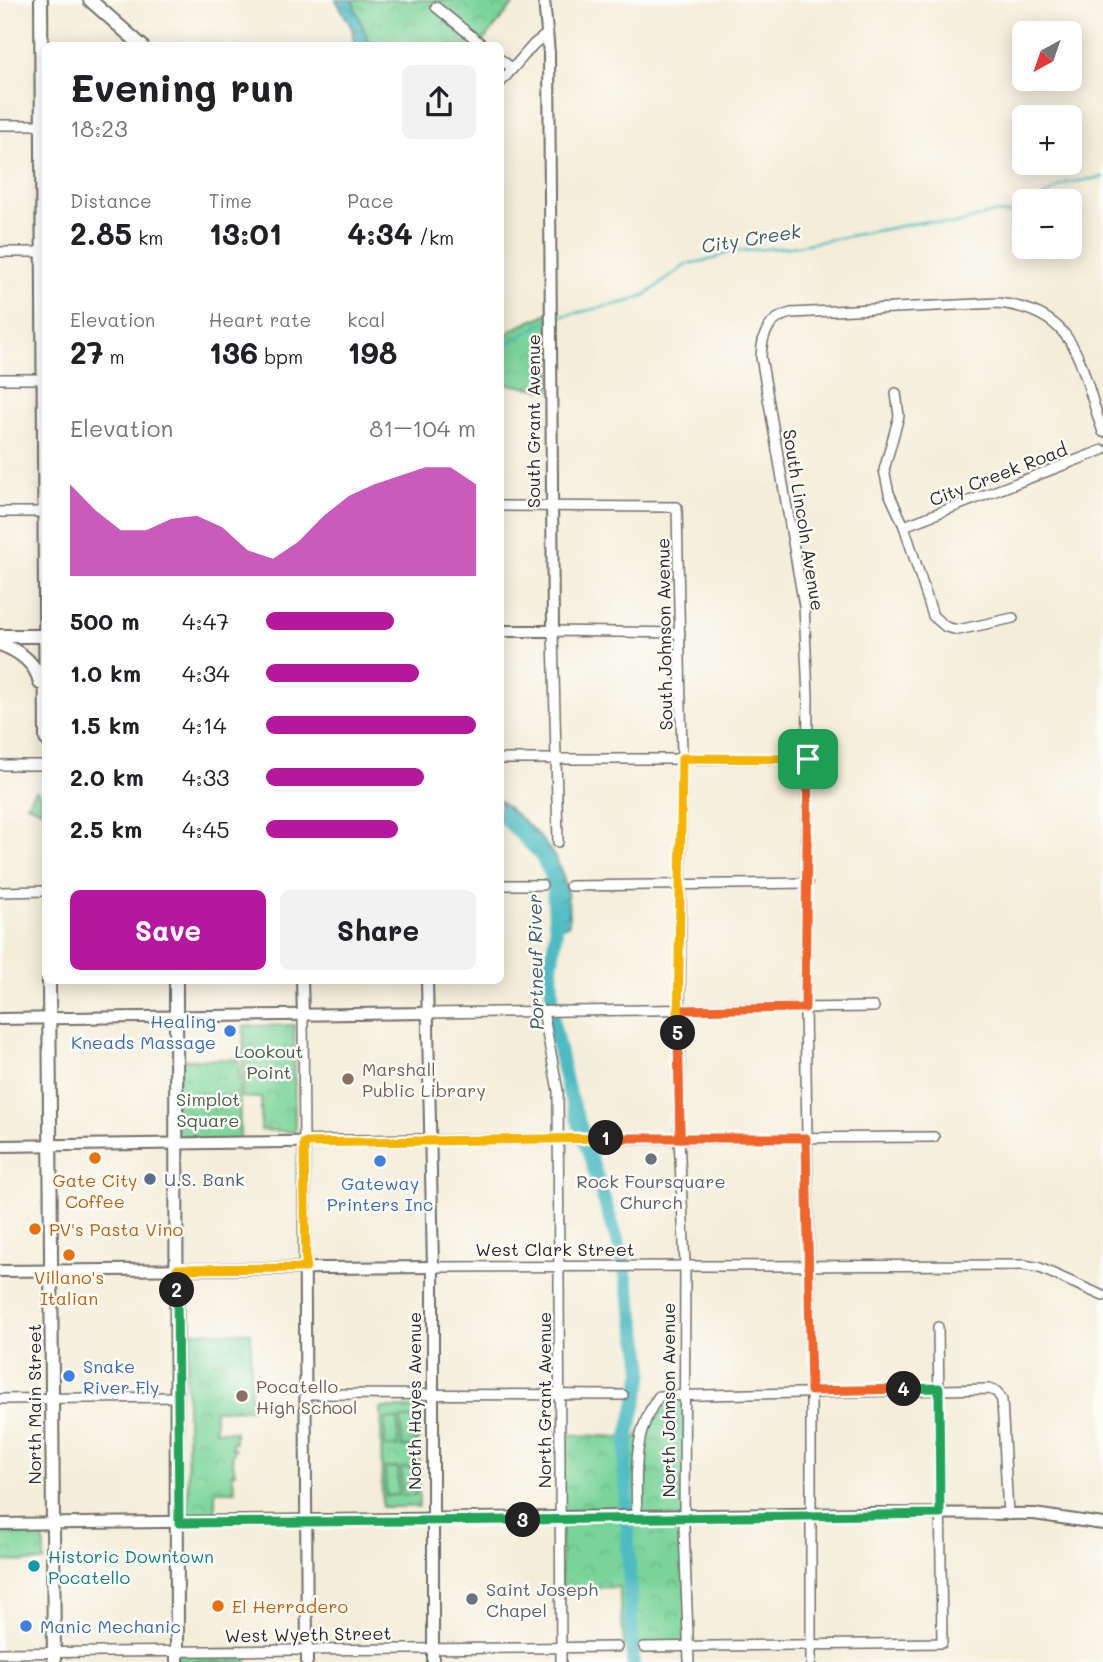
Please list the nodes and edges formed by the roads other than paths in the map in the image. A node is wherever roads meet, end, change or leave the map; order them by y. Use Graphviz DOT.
graph roads {
  1 [pos="41,0"];
  2 [pos="90,0"];
  3 [pos="544,0"];
  4 [pos="436,6"];
  5 [pos="548,33"];
  6 [pos="137,42"];
  7 [pos="479,42"];
  8 [pos="42,62"];
  9 [pos="504,62"];
  10 [pos="512,68"];
  11 [pos="504,78"];
  12 [pos="0,125"];
  13 [pos="42,125"];
  14 [pos="0,252"];
  15 [pos="42,252"];
  16 [pos="0,379"];
  17 [pos="42,379"];
  18 [pos="896,393"];
  19 [pos="1103,432"];
  20 [pos="1103,450"];
  21 [pos="504,506"];
  22 [pos="551,506"];
  23 [pos="0,512"];
  24 [pos="42,512"];
  25 [pos="904,527"];
  26 [pos="1013,618"];
  27 [pos="504,631"];
  28 [pos="553,631"];
  29 [pos="680,633"];
  30 [pos="0,636"];
  31 [pos="42,636"];
  32 [pos="0,644"];
  33 [pos="42,693"];
  34 [pos="682,758"];
  35 [pos="504,759"];
  36 [pos="556,759"];
  37 [pos="808,759"];
  38 [pos="0,765"];
  39 [pos="42,765"];
  40 [pos="558,842"];
  41 [pos="681,883"];
  42 [pos="808,883"];
  43 [pos="504,885"];
  44 [pos="542,886"];
  45 [pos="570,886"];
  46 [pos="42,891"];
  47 [pos="0,892"];
  48 [pos="49,984"];
  49 [pos="176,984"];
  50 [pos="302,984"];
  51 [pos="427,984"];
  52 [pos="874,1007"];
  53 [pos="805,1008"];
  54 [pos="678,1010"];
  55 [pos="543,1011"];
  56 [pos="427,1013"];
  57 [pos="303,1015"];
  58 [pos="176,1016"];
  59 [pos="49,1018"];
  60 [pos="0,1019"];
  61 [pos="934,1137"];
  62 [pos="680,1138"];
  63 [pos="806,1138"];
  64 [pos="558,1139"];
  65 [pos="430,1140"];
  66 [pos="176,1142"];
  67 [pos="304,1143"];
  68 [pos="0,1146"];
  69 [pos="48,1146"];
  70 [pos="809,1264"];
  71 [pos="684,1265"];
  72 [pos="558,1266"];
  73 [pos="433,1267"];
  74 [pos="306,1268"];
  75 [pos="177,1269"];
  76 [pos="0,1271"];
  77 [pos="51,1271"];
  78 [pos="1103,1296"];
  79 [pos="938,1327"];
  80 [pos="939,1388"];
  81 [pos="811,1391"];
  82 [pos="684,1393"];
  83 [pos="306,1394"];
  84 [pos="432,1394"];
  85 [pos="559,1394"];
  86 [pos="623,1395"];
  87 [pos="177,1397"];
  88 [pos="0,1399"];
  89 [pos="50,1400"];
  90 [pos="940,1514"];
  91 [pos="809,1515"];
  92 [pos="1008,1515"];
  93 [pos="684,1518"];
  94 [pos="560,1519"];
  95 [pos="637,1519"];
  96 [pos="432,1521"];
  97 [pos="307,1522"];
  98 [pos="179,1523"];
  99 [pos="0,1524"];
  100 [pos="52,1524"];
  101 [pos="1103,1524"];
  102 [pos="811,1644"];
  103 [pos="561,1646"];
  104 [pos="690,1646"];
  105 [pos="617,1647"];
  106 [pos="644,1647"];
  107 [pos="433,1648"];
  108 [pos="307,1649"];
  109 [pos="0,1653"];
  110 [pos="177,1656"];
  111 [pos="54,1657"];
  112 [pos="307,1662"];
  113 [pos="433,1662"];
  114 [pos="561,1662"];
  115 [pos="689,1662"];
  116 [pos="811,1662"];
  1 -- 8 [label="main road"];
  2 -- 6 [label="main road"];
  3 -- 5 [label="street, South Grant Avenue"];
  4 -- 7 [label="street"];
  5 -- 10 [label="street"];
  5 -- 22 [label="street, South Grant Avenue"];
  9 -- 10 [label="street"];
  10 -- 11 [label="street"];
  12 -- 13 [label="street"];
  14 -- 15 [label="street"];
  16 -- 17 [label="street"];
  18 -- 25 [label="street"];
  19 -- 37 [label="street, South Lincoln Avenue"];
  20 -- 25 [label="street, City Creek Road"];
  21 -- 22 [label="street"];
  22 -- 28 [label="street, South Grant Avenue"];
  22 -- 29 [label="street, South Johnson Avenue"];
  23 -- 24 [label="street"];
  25 -- 26 [label="street"];
  27 -- 28 [label="street"];
  28 -- 29 [label="street"];
  28 -- 36 [label="street, South Grant Avenue"];
  29 -- 34 [label="street, South Johnson Avenue"];
  30 -- 31 [label="main road"];
  32 -- 33 [label="main road"];
  34 -- 36 [label="street"];
  34 -- 37 [label="street"];
  34 -- 41 [label="street, South Johnson Avenue"];
  35 -- 36 [label="street"];
  36 -- 40 [label="street, South Grant Avenue"];
  37 -- 42 [label="street, South Lincoln Avenue"];
  38 -- 39 [label="street"];
  41 -- 42 [label="street"];
  41 -- 45 [label="street"];
  41 -- 54 [label="street, South Johnson Avenue"];
  42 -- 53 [label="street, South Lincoln Avenue"];
  43 -- 44 [label="street"];
  46 -- 47 [label="street"];
  48 -- 59 [label="main road, North Main Street"];
  49 -- 58 [label="main road"];
  50 -- 57 [label="street"];
  51 -- 56 [label="street, North Hayes Avenue"];
  52 -- 53 [label="street"];
  53 -- 54 [label="street"];
  53 -- 63 [label="street, South Lincoln Avenue"];
  54 -- 55 [label="street"];
  54 -- 62 [label="street, South Johnson Avenue"];
  55 -- 56 [label="street"];
  55 -- 64 [label="street"];
  56 -- 57 [label="street"];
  56 -- 65 [label="street, North Hayes Avenue"];
  57 -- 58 [label="street"];
  57 -- 67 [label="street"];
  58 -- 59 [label="street"];
  58 -- 66 [label="main road"];
  59 -- 60 [label="street"];
  59 -- 69 [label="main road, North Main Street"];
  61 -- 63 [label="street"];
  62 -- 63 [label="street"];
  62 -- 64 [label="street"];
  62 -- 71 [label="street, North Johnson Avenue"];
  63 -- 70 [label="street, South Lincoln Avenue"];
  64 -- 65 [label="street"];
  64 -- 72 [label="street, North Grant Avenue"];
  65 -- 67 [label="street"];
  65 -- 73 [label="street, North Hayes Avenue"];
  66 -- 67 [label="street"];
  66 -- 69 [label="street"];
  66 -- 75 [label="main road"];
  67 -- 74 [label="street"];
  68 -- 69 [label="street"];
  69 -- 77 [label="main road, North Main Street"];
  70 -- 71 [label="street, West Clark Street"];
  70 -- 78 [label="street, West Clark Street"];
  70 -- 81 [label="street, South Lincoln Avenue"];
  71 -- 72 [label="street, West Clark Street"];
  71 -- 82 [label="street, North Johnson Avenue"];
  72 -- 73 [label="street, West Clark Street"];
  72 -- 85 [label="street, North Grant Avenue"];
  73 -- 74 [label="street, West Clark Street"];
  73 -- 84 [label="street, North Hayes Avenue"];
  74 -- 75 [label="street, West Clark Street"];
  74 -- 83 [label="street"];
  75 -- 77 [label="street, West Clark Street"];
  75 -- 87 [label="main road"];
  76 -- 77 [label="street, West Clark Street"];
  77 -- 89 [label="main road, North Main Street"];
  79 -- 80 [label="street"];
  80 -- 81 [label="street"];
  80 -- 90 [label="street"];
  80 -- 92 [label="street"];
  81 -- 82 [label="street"];
  81 -- 91 [label="street, South Lincoln Avenue"];
  82 -- 93 [label="street, North Johnson Avenue"];
  82 -- 95 [label="street"];
  83 -- 84 [label="street"];
  83 -- 97 [label="street"];
  84 -- 85 [label="street"];
  84 -- 96 [label="street, North Hayes Avenue"];
  85 -- 86 [label="street"];
  85 -- 94 [label="street, North Grant Avenue"];
  87 -- 89 [label="street"];
  87 -- 98 [label="main road"];
  88 -- 89 [label="street"];
  89 -- 100 [label="main road, North Main Street"];
  90 -- 91 [label="street"];
  90 -- 92 [label="street"];
  90 -- 102 [label="street"];
  91 -- 93 [label="street"];
  91 -- 102 [label="street, South Lincoln Avenue"];
  92 -- 101 [label="street"];
  93 -- 95 [label="street"];
  93 -- 104 [label="street, North Johnson Avenue"];
  94 -- 95 [label="street"];
  94 -- 96 [label="street"];
  94 -- 103 [label="street, North Grant Avenue"];
  96 -- 97 [label="street"];
  96 -- 107 [label="street, North Hayes Avenue"];
  97 -- 98 [label="street"];
  97 -- 108 [label="street"];
  98 -- 100 [label="street"];
  98 -- 110 [label="main road"];
  99 -- 100 [label="street"];
  100 -- 111 [label="main road, North Main Street"];
  102 -- 104 [label="street"];
  102 -- 116 [label="street, South Lincoln Avenue"];
  103 -- 105 [label="street, West Wyeth Street"];
  103 -- 107 [label="street, West Wyeth Street"];
  103 -- 114 [label="street, North Grant Avenue"];
  104 -- 106 [label="street"];
  104 -- 115 [label="street, North Johnson Avenue"];
  107 -- 108 [label="street, West Wyeth Street"];
  107 -- 113 [label="street, North Hayes Avenue"];
  108 -- 110 [label="street, West Wyeth Street"];
  108 -- 112 [label="street"];
  109 -- 111 [label="street, West Wyeth Street"];
  110 -- 111 [label="street, West Wyeth Street"];
}
